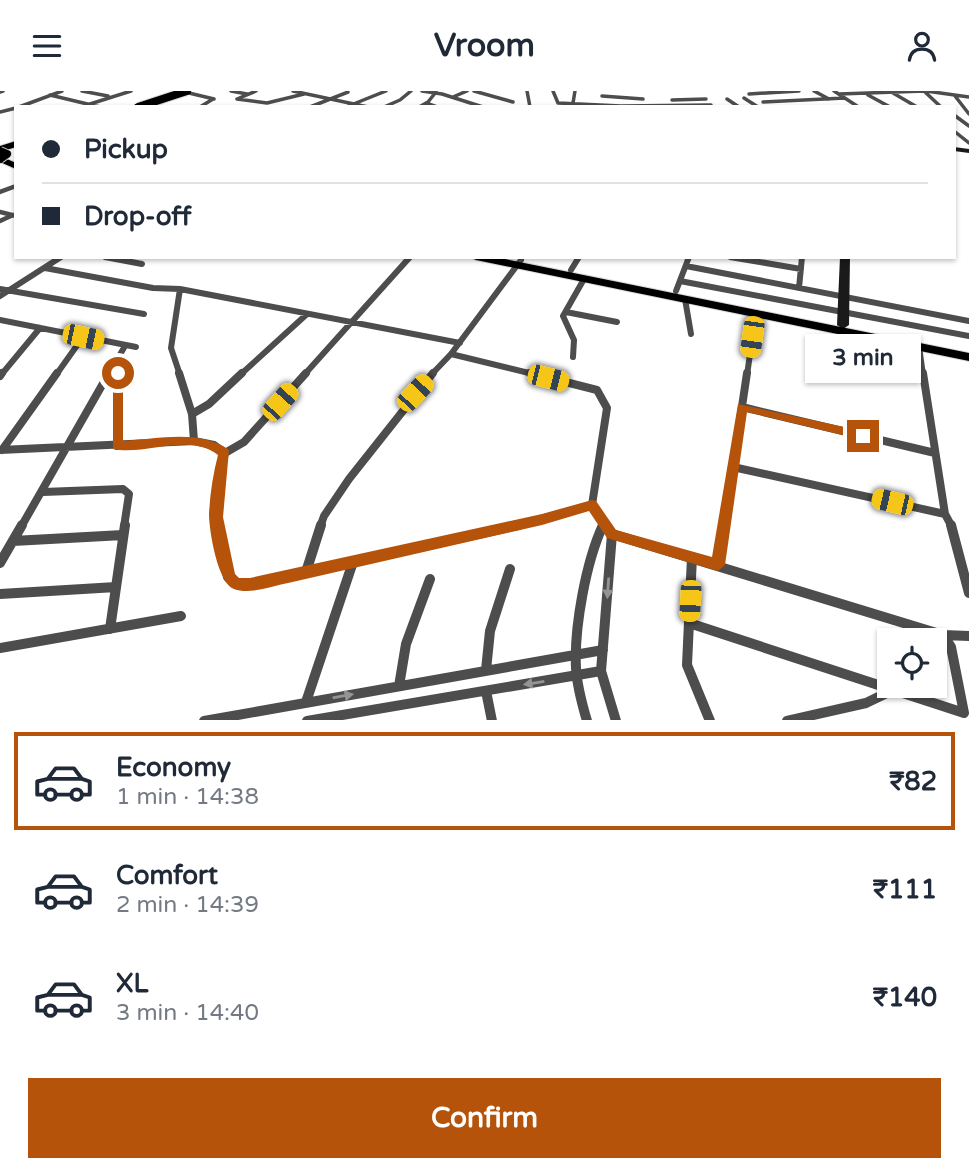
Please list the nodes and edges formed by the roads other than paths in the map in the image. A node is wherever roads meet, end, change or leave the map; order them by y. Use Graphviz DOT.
graph roads {
  1 [pos="62,91"];
  2 [pos="82,91"];
  3 [pos="131,91"];
  4 [pos="231,91"];
  5 [pos="256,91"];
  6 [pos="292,91"];
  7 [pos="386,91"];
  8 [pos="411,91"];
  9 [pos="422,91"];
  10 [pos="467,91"];
  11 [pos="474,91"];
  12 [pos="500,91"];
  13 [pos="553,91"];
  14 [pos="575,91"];
  15 [pos="700,91"];
  16 [pos="799,91"];
  17 [pos="814,91"];
  18 [pos="834,91"];
  19 [pos="912,91"];
  20 [pos="925,91"];
  21 [pos="183,92"];
  22 [pos="348,92"];
  23 [pos="436,92"];
  24 [pos="640,92"];
  25 [pos="863,92"];
  26 [pos="890,92"];
  27 [pos="307,93"];
  28 [pos="247,94"];
  29 [pos="602,94"];
  30 [pos="749,94"];
  31 [pos="839,94"];
  32 [pos="50,96"];
  33 [pos="491,96"];
  34 [pos="955,96"];
  35 [pos="112,97"];
  36 [pos="453,97"];
  37 [pos="969,97"];
  38 [pos="744,98"];
  39 [pos="845,98"];
  40 [pos="333,99"];
  41 [pos="643,99"];
  42 [pos="706,99"];
  43 [pos="727,99"];
  44 [pos="829,99"];
  45 [pos="513,101"];
  46 [pos="788,101"];
  47 [pos="763,102"];
  48 [pos="264,103"];
  49 [pos="426,103"];
  50 [pos="573,103"];
  51 [pos="961,103"];
  52 [pos="90,104"];
  53 [pos="354,104"];
  54 [pos="969,104"];
  55 [pos="23,105"];
  56 [pos="93,105"];
  57 [pos="137,105"];
  58 [pos="144,105"];
  59 [pos="150,105"];
  60 [pos="204,105"];
  61 [pos="272,105"];
  62 [pos="316,105"];
  63 [pos="359,105"];
  64 [pos="389,105"];
  65 [pos="422,105"];
  66 [pos="432,105"];
  67 [pos="476,105"];
  68 [pos="602,105"];
  69 [pos="646,105"];
  70 [pos="675,105"];
  71 [pos="711,105"];
  72 [pos="735,105"];
  73 [pos="755,105"];
  74 [pos="795,105"];
  75 [pos="856,105"];
  76 [pos="886,105"];
  77 [pos="913,105"];
  78 [pos="939,105"];
  79 [pos="969,114"];
  80 [pos="956,116"];
  81 [pos="961,120"];
  82 [pos="969,120"];
  83 [pos="969,126"];
  84 [pos="0,157"];
  85 [pos="14,164"];
  86 [pos="58,259"];
  87 [pos="116,259"];
  88 [pos="408,259"];
  89 [pos="490,259"];
  90 [pos="510,259"];
  91 [pos="578,259"];
  92 [pos="688,259"];
  93 [pos="729,259"];
  94 [pos="742,259"];
  95 [pos="802,259"];
  96 [pos="845,259"];
  97 [pos="519,263"];
  98 [pos="142,264"];
  99 [pos="686,266"];
  100 [pos="45,268"];
  101 [pos="800,269"];
  102 [pos="571,270"];
  103 [pos="725,274"];
  104 [pos="584,279"];
  105 [pos="799,288"];
  106 [pos="0,289"];
  107 [pos="180,289"];
  108 [pos="9,290"];
  109 [pos="680,290"];
  110 [pos="0,296"];
  111 [pos="845,298"];
  112 [pos="566,312"];
  113 [pos="756,313"];
  114 [pos="144,314"];
  115 [pos="307,314"];
  116 [pos="844,318"];
  117 [pos="0,320"];
  118 [pos="969,321"];
  119 [pos="352,323"];
  120 [pos="617,323"];
  121 [pos="40,328"];
  122 [pos="691,334"];
  123 [pos="969,336"];
  124 [pos="83,337"];
  125 [pos="460,343"];
  126 [pos="125,346"];
  127 [pos="136,347"];
  128 [pos="919,347"];
  129 [pos="969,350"];
  130 [pos="451,354"];
  131 [pos="573,357"];
  132 [pos="969,357"];
  133 [pos="118,358"];
  134 [pos="0,376"];
  135 [pos="742,407"];
  136 [pos="191,414"];
  137 [pos="194,441"];
  138 [pos="117,446"];
  139 [pos="66,448"];
  140 [pos="1,451"];
  141 [pos="225,453"];
  142 [pos="936,453"];
  143 [pos="733,467"];
  144 [pos="43,492"];
  145 [pos="592,505"];
  146 [pos="945,514"];
  147 [pos="604,522"];
  148 [pos="612,534"];
  149 [pos="123,535"];
  150 [pos="13,541"];
  151 [pos="692,557"];
  152 [pos="353,562"];
  153 [pos="0,563"];
  154 [pos="718,565"];
  155 [pos="510,569"];
  156 [pos="306,572"];
  157 [pos="430,579"];
  158 [pos="116,587"];
  159 [pos="969,593"];
  160 [pos="0,594"];
  161 [pos="181,616"];
  162 [pos="689,623"];
  163 [pos="920,628"];
  164 [pos="110,629"];
  165 [pos="947,635"];
  166 [pos="969,636"];
  167 [pos="947,641"];
  168 [pos="0,648"];
  169 [pos="603,650"];
  170 [pos="576,655"];
  171 [pos="486,670"];
  172 [pos="601,671"];
  173 [pos="577,676"];
  174 [pos="877,684"];
  175 [pos="399,686"];
  176 [pos="486,691"];
  177 [pos="877,698"];
  178 [pos="918,698"];
  179 [pos="306,702"];
  180 [pos="204,720"];
  181 [pos="307,720"];
  182 [pos="492,720"];
  183 [pos="587,720"];
  184 [pos="615,720"];
  185 [pos="710,720"];
  186 [pos="787,720"];
  1 -- 32 [label="street"];
  2 -- 35 [label="street"];
  3 -- 35 [label="street"];
  4 -- 28 [label="street"];
  5 -- 28 [label="street"];
  6 -- 27 [label="street"];
  6 -- 48 [label="street"];
  7 -- 53 [label="street"];
  8 -- 64 [label="street"];
  9 -- 23 [label="street"];
  10 -- 36 [label="street"];
  11 -- 33 [label="street"];
  12 -- 33 [label="street"];
  13 -- 50 [label="street"];
  14 -- 50 [label="street"];
  15 -- 42 [label="street"];
  16 -- 30 [label="street"];
  17 -- 44 [label="street"];
  18 -- 31 [label="street"];
  19 -- 20 [label="street"];
  19 -- 26 [label="street"];
  20 -- 34 [label="street"];
  20 -- 78 [label="street"];
  21 -- 57 [label="main road"];
  21 -- 58 [label="main road, bridge"];
  21 -- 59 [label="main road"];
  21 -- 60 [label="street"];
  22 -- 40 [label="street"];
  23 -- 36 [label="street"];
  23 -- 49 [label="street"];
  24 -- 41 [label="street"];
  25 -- 26 [label="street"];
  25 -- 31 [label="street"];
  25 -- 76 [label="street"];
  26 -- 77 [label="street"];
  27 -- 40 [label="street"];
  27 -- 48 [label="street"];
  28 -- 48 [label="street"];
  29 -- 41 [label="street"];
  29 -- 68 [label="street"];
  31 -- 39 [label="street"];
  32 -- 52 [label="street"];
  32 -- 55 [label="street"];
  33 -- 45 [label="street"];
  34 -- 37 [label="street"];
  34 -- 51 [label="street"];
  35 -- 52 [label="street"];
  36 -- 67 [label="street"];
  38 -- 73 [label="street"];
  39 -- 44 [label="street"];
  39 -- 75 [label="street"];
  40 -- 53 [label="street"];
  40 -- 62 [label="street"];
  41 -- 69 [label="street"];
  42 -- 70 [label="street"];
  42 -- 71 [label="street"];
  43 -- 72 [label="street"];
  44 -- 46 [label="street"];
  46 -- 47 [label="street"];
  46 -- 74 [label="street"];
  48 -- 61 [label="street"];
  49 -- 65 [label="street"];
  49 -- 66 [label="street"];
  50 -- 68 [label="street"];
  51 -- 54 [label="street"];
  51 -- 79 [label="street"];
  52 -- 56 [label="street"];
  53 -- 63 [label="street"];
  80 -- 81 [label="street"];
  81 -- 82 [label="street"];
  81 -- 83 [label="street"];
  84 -- 85 [label="main road"];
  86 -- 100 [label="street"];
  87 -- 98 [label="street"];
  88 -- 119 [label="street"];
  89 -- 97 [label="main road"];
  90 -- 97 [label="main road"];
  91 -- 102 [label="street"];
  92 -- 99 [label="street"];
  93 -- 103 [label="street"];
  94 -- 101 [label="street"];
  95 -- 101 [label="street"];
  96 -- 111 [label="street"];
  97 -- 102 [label="main road"];
  97 -- 104 [label="main road"];
  97 -- 125 [label="street"];
  99 -- 103 [label="street"];
  99 -- 109 [label="street"];
  100 -- 107 [label="street"];
  100 -- 108 [label="street"];
  101 -- 105 [label="street"];
  102 -- 109 [label="main road"];
  103 -- 105 [label="street"];
  104 -- 109 [label="main road"];
  104 -- 112 [label="street"];
  105 -- 111 [label="street"];
  106 -- 108 [label="street"];
  107 -- 115 [label="street"];
  107 -- 136 [label="street"];
  108 -- 110 [label="street"];
  108 -- 114 [label="street"];
  109 -- 113 [label="main road"];
  109 -- 116 [label="main road"];
  109 -- 122 [label="street"];
  111 -- 116 [label="street"];
  111 -- 118 [label="street"];
  112 -- 120 [label="street"];
  112 -- 131 [label="street"];
  113 -- 128 [label="main road"];
  113 -- 135 [label="street"];
  115 -- 119 [label="street"];
  115 -- 136 [label="street"];
  116 -- 123 [label="street"];
  116 -- 129 [label="main road"];
  117 -- 121 [label="street"];
  119 -- 125 [label="street"];
  119 -- 141 [label="street"];
  121 -- 124 [label="street"];
  121 -- 134 [label="street"];
  124 -- 126 [label="street"];
  124 -- 140 [label="street"];
  125 -- 130 [label="street"];
  126 -- 127 [label="street"];
  126 -- 133 [label="street"];
  128 -- 132 [label="main road"];
  128 -- 142 [label="street"];
  130 -- 145 [label="street"];
  130 -- 156 [label="street"];
  133 -- 138 [label="street"];
  133 -- 139 [label="street"];
  135 -- 142 [label="street"];
  135 -- 143 [label="street"];
  136 -- 137 [label="street"];
  137 -- 138 [label="street"];
  137 -- 141 [label="street"];
  138 -- 139 [label="street"];
  139 -- 140 [label="street"];
  139 -- 144 [label="street"];
  141 -- 156 [label="street"];
  142 -- 146 [label="street"];
  143 -- 146 [label="street"];
  143 -- 154 [label="street"];
  144 -- 149 [label="street"];
  144 -- 150 [label="street"];
  145 -- 147 [label="street"];
  145 -- 152 [label="street"];
  146 -- 159 [label="street"];
  147 -- 148 [label="street"];
  147 -- 170 [label="street"];
  148 -- 151 [label="street"];
  148 -- 169 [label="street, one-way"];
  149 -- 150 [label="street"];
  149 -- 158 [label="street"];
  150 -- 153 [label="street"];
  151 -- 154 [label="street"];
  151 -- 162 [label="street"];
  152 -- 156 [label="street"];
  152 -- 179 [label="street"];
  154 -- 163 [label="street"];
  155 -- 171 [label="street"];
  157 -- 175 [label="street"];
  158 -- 160 [label="street"];
  158 -- 164 [label="street"];
  161 -- 164 [label="street"];
  162 -- 174 [label="street"];
  162 -- 185 [label="street"];
  164 -- 168 [label="street"];
  165 -- 166 [label="street"];
  167 -- 178 [label="street"];
  169 -- 170 [label="street"];
  169 -- 172 [label="street"];
  170 -- 171 [label="street"];
  170 -- 173 [label="street"];
  171 -- 175 [label="street"];
  172 -- 173 [label="street"];
  172 -- 184 [label="street"];
  173 -- 176 [label="street, one-way"];
  173 -- 183 [label="street"];
  179 -- 175 [label="street, one-way"];
  176 -- 181 [label="street"];
  176 -- 182 [label="street"];
  177 -- 186 [label="street"];
  179 -- 180 [label="street"];
}
